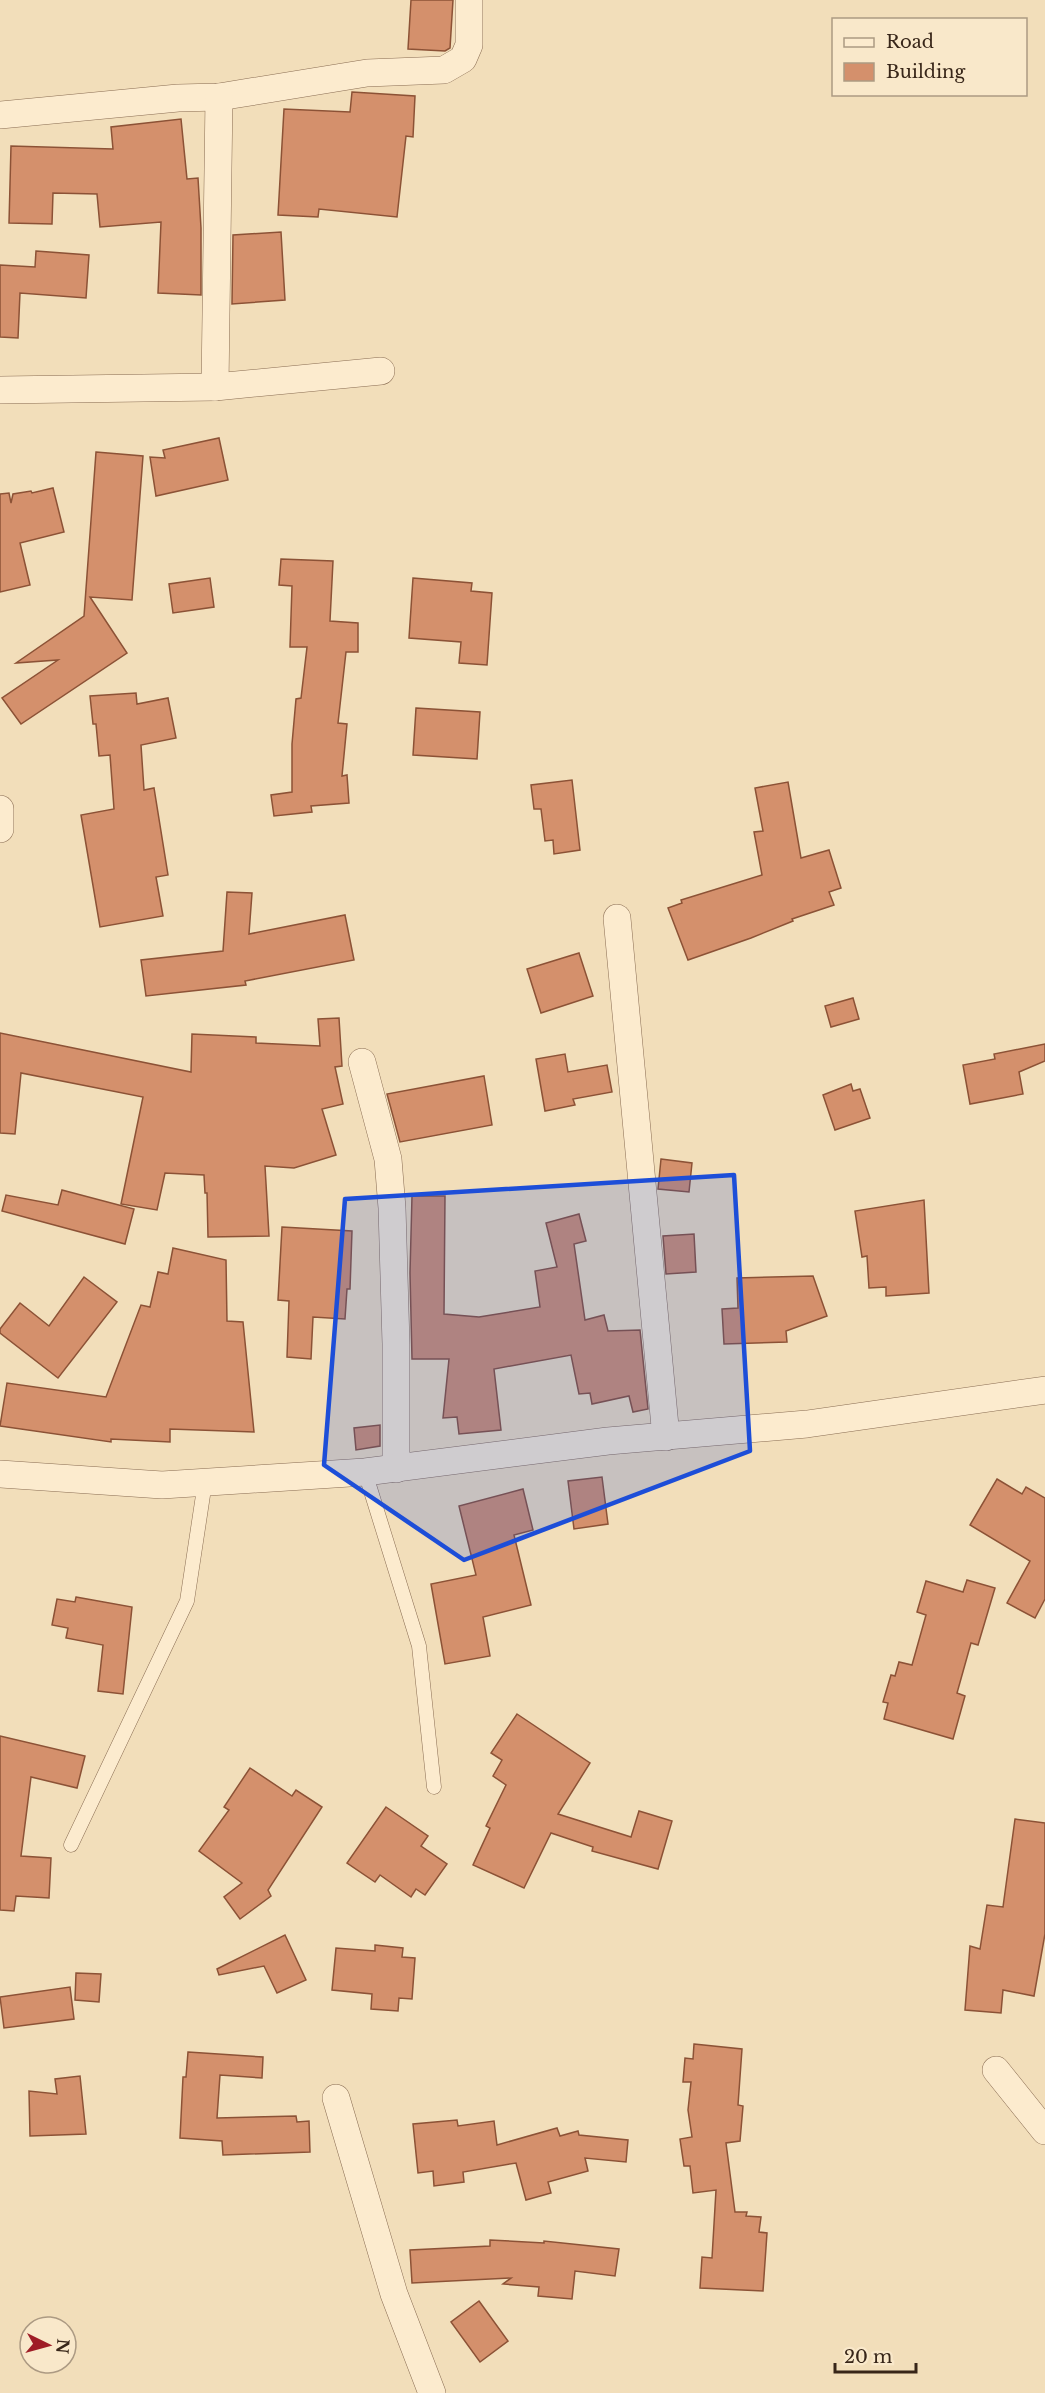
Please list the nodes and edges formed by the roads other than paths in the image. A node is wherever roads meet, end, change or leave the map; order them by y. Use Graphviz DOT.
graph roads {
  1 [pos="469,0"];
  2 [pos="219,97"];
  3 [pos="0,115"];
  4 [pos="381,371"];
  5 [pos="215,387"];
  6 [pos="0,390"];
  7 [pos="0,809"];
  8 [pos="0,829"];
  9 [pos="617,918"];
  10 [pos="362,1062"];
  11 [pos="1045,1390"];
  12 [pos="666,1437"];
  13 [pos="396,1469"];
  14 [pos="365,1472"];
  15 [pos="0,1474"];
  16 [pos="205,1482"];
  17 [pos="434,1787"];
  18 [pos="71,1845"];
  19 [pos="996,2070"];
  20 [pos="336,2098"];
  21 [pos="1045,2130"];
  22 [pos="432,2393"];
  1 -- 2 [label="street"];
  2 -- 3 [label="street"];
  2 -- 5 [label="street"];
  4 -- 5 [label="street"];
  5 -- 6 [label="street"];
  7 -- 8 [label="street"];
  9 -- 12 [label="street"];
  10 -- 13 [label="street"];
  11 -- 12 [label="street"];
  12 -- 13 [label="street"];
  13 -- 14 [label="street"];
  14 -- 16 [label="street"];
  14 -- 17 [label="lane"];
  15 -- 16 [label="street"];
  16 -- 18 [label="lane"];
  19 -- 21 [label="street"];
  20 -- 22 [label="street"];
}
